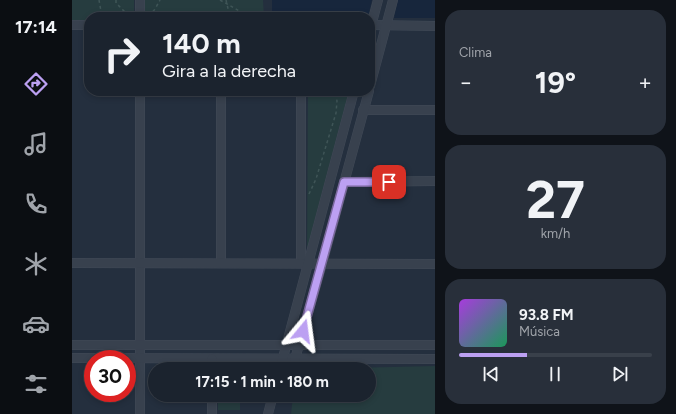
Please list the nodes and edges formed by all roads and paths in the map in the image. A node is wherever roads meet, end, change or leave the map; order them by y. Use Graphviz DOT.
graph roads {
  1 [pos="99,0"];
  2 [pos="116,0"];
  3 [pos="140,0"];
  4 [pos="160,0"];
  5 [pos="220,0"];
  6 [pos="226,0"];
  7 [pos="378,0"];
  8 [pos="393,0"];
  9 [pos="227,4"];
  10 [pos="101,12"];
  11 [pos="125,12"];
  12 [pos="140,12"];
  13 [pos="152,12"];
  14 [pos="229,12"];
  15 [pos="241,12"];
  16 [pos="374,12"];
  17 [pos="72,25"];
  18 [pos="84,25"];
  19 [pos="386,25"];
  20 [pos="375,26"];
  21 [pos="435,26"];
  22 [pos="375,67"];
  23 [pos="140,96"];
  24 [pos="221,96"];
  25 [pos="301,96"];
  26 [pos="336,96"];
  27 [pos="353,96"];
  28 [pos="367,96"];
  29 [pos="363,110"];
  30 [pos="435,110"];
  31 [pos="435,181"];
  32 [pos="344,182"];
  33 [pos="301,209"];
  34 [pos="72,263"];
  35 [pos="140,263"];
  36 [pos="221,263"];
  37 [pos="305,263"];
  38 [pos="322,264"];
  39 [pos="435,264"];
  40 [pos="72,344"];
  41 [pos="140,344"];
  42 [pos="286,345"];
  43 [pos="299,345"];
  44 [pos="435,345"];
  45 [pos="72,358"];
  46 [pos="140,358"];
  47 [pos="212,359"];
  48 [pos="282,359"];
  49 [pos="294,359"];
  50 [pos="435,359"];
  51 [pos="281,362"];
  52 [pos="212,402"];
  53 [pos="271,402"];
  54 [pos="140,414"];
  55 [pos="212,414"];
  56 [pos="268,414"];
  1 -- 10 [label="path"];
  2 -- 11 [label="path"];
  3 -- 12 [label="street"];
  4 -- 13 [label="path"];
  5 -- 9 [label="path"];
  6 -- 9 [label="path"];
  7 -- 16 [label="street"];
  8 -- 19 [label="street"];
  9 -- 14 [label="path"];
  9 -- 15 [label="path"];
  17 -- 18 [label="street"];
  19 -- 20 [label="street"];
  19 -- 21 [label="street"];
  19 -- 22 [label="street"];
  23 -- 35 [label="street"];
  24 -- 36 [label="street"];
  25 -- 33 [label="street"];
  26 -- 33 [label="path"];
  27 -- 37 [label="street"];
  28 -- 29 [label="street"];
  29 -- 30 [label="street"];
  29 -- 32 [label="street"];
  31 -- 32 [label="street"];
  32 -- 38 [label="street"];
  33 -- 37 [label="street"];
  34 -- 35 [label="street"];
  35 -- 36 [label="street"];
  35 -- 41 [label="street"];
  36 -- 37 [label="street"];
  37 -- 38 [label="street"];
  37 -- 42 [label="street"];
  38 -- 39 [label="street"];
  38 -- 43 [label="street"];
  40 -- 41 [label="street"];
  41 -- 42 [label="street"];
  41 -- 46 [label="street"];
  42 -- 43 [label="street"];
  42 -- 48 [label="street"];
  43 -- 44 [label="street"];
  43 -- 49 [label="street"];
  45 -- 46 [label="street"];
  46 -- 47 [label="street"];
  46 -- 54 [label="street"];
  47 -- 48 [label="street"];
  48 -- 49 [label="street"];
  48 -- 51 [label="street"];
  49 -- 50 [label="street"];
  52 -- 55 [label="street"];
  53 -- 56 [label="street"];
}
